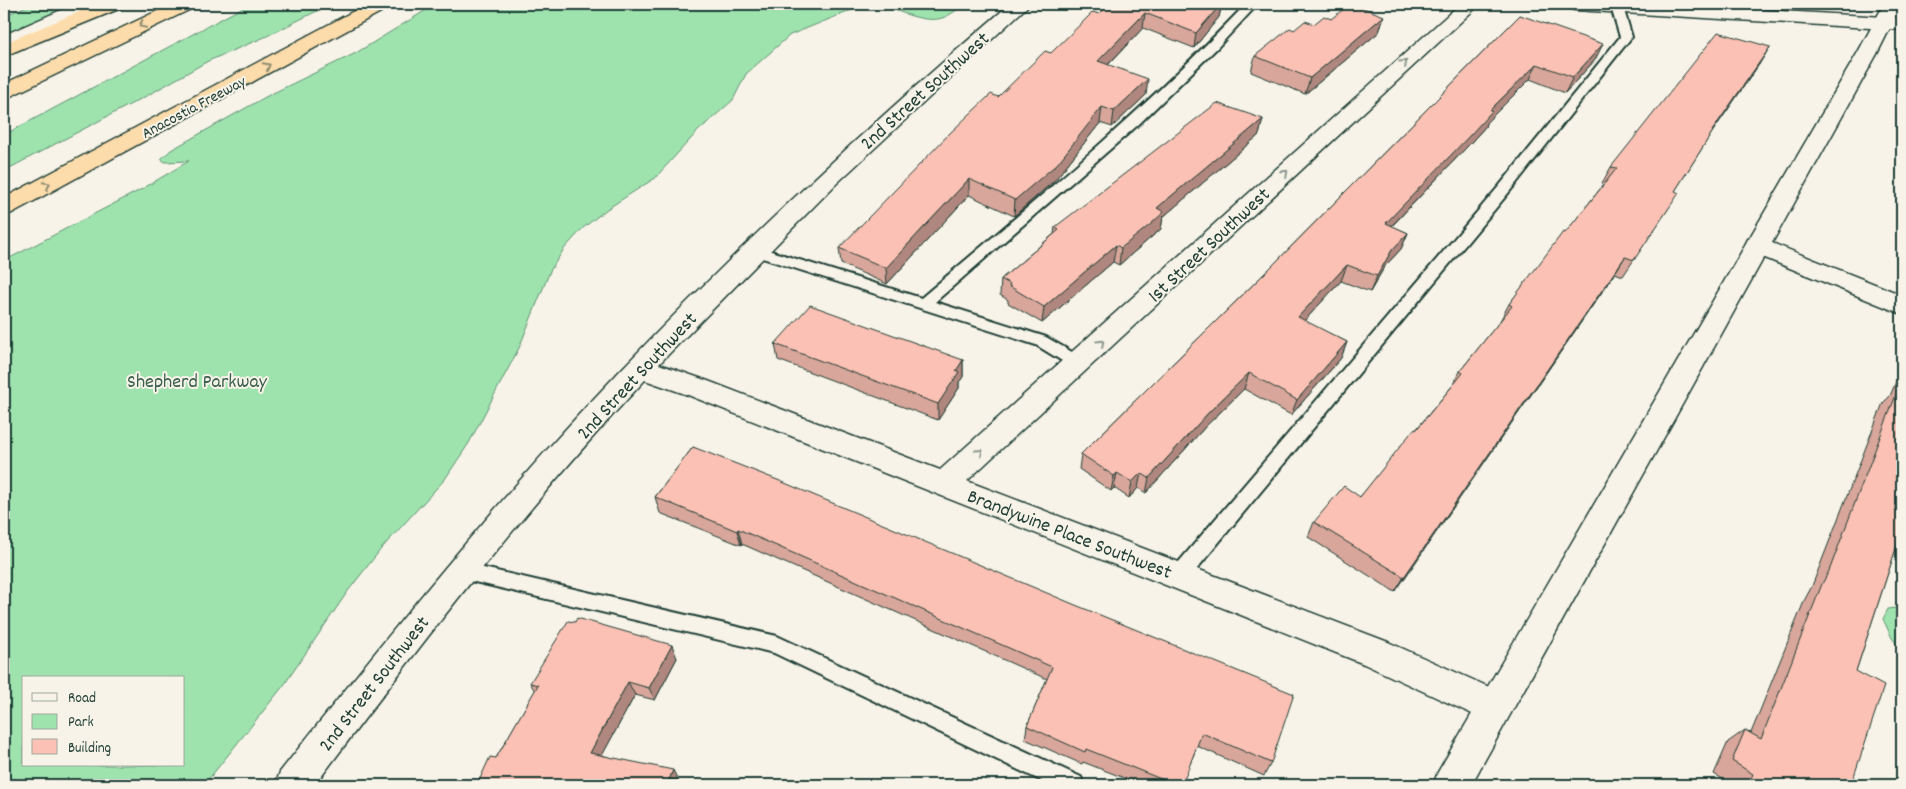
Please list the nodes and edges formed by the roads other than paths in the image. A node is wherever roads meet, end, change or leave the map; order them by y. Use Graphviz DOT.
graph roads {
  1 [pos="90,4"];
  2 [pos="114,4"];
  3 [pos="186,4"];
  4 [pos="381,4"];
  5 [pos="1021,4"];
  6 [pos="1252,4"];
  7 [pos="1471,4"];
  8 [pos="1575,4"];
  9 [pos="1617,7"];
  10 [pos="1683,7"];
  11 [pos="1892,17"];
  12 [pos="4,42"];
  13 [pos="4,50"];
  14 [pos="4,92"];
  15 [pos="4,208"];
  16 [pos="1757,245"];
  17 [pos="755,251"];
  18 [pos="925,303"];
  19 [pos="1902,305"];
  20 [pos="1078,363"];
  21 [pos="640,368"];
  22 [pos="944,484"];
  23 [pos="462,571"];
  24 [pos="1179,576"];
  25 [pos="1495,708"];
  26 [pos="293,785"];
  27 [pos="1073,785"];
  28 [pos="1451,785"];
  1 -- 12 [label="street"];
  2 -- 13 [label="highway"];
  3 -- 14 [label="highway, one-way"];
  15 -- 4 [label="highway, Anacostia Freeway, one-way"];
  5 -- 17 [label="street, 2nd Street Southwest"];
  6 -- 18 [label="lane"];
  20 -- 7 [label="street, 1st Street Southwest, one-way"];
  8 -- 9 [label="street"];
  9 -- 10 [label="street"];
  9 -- 24 [label="lane"];
  10 -- 11 [label="street"];
  11 -- 16 [label="street"];
  16 -- 19 [label="street"];
  16 -- 25 [label="street"];
  17 -- 18 [label="lane"];
  17 -- 21 [label="street, 2nd Street Southwest"];
  18 -- 20 [label="lane"];
  22 -- 20 [label="street, 1st Street Southwest, one-way"];
  21 -- 22 [label="street, Brandywine Place Southwest"];
  21 -- 23 [label="street, 2nd Street Southwest"];
  22 -- 24 [label="street, Brandywine Place Southwest"];
  23 -- 26 [label="street, 2nd Street Southwest"];
  23 -- 27 [label="lane"];
  24 -- 25 [label="street, Brandywine Place Southwest"];
  25 -- 28 [label="street"];
}
